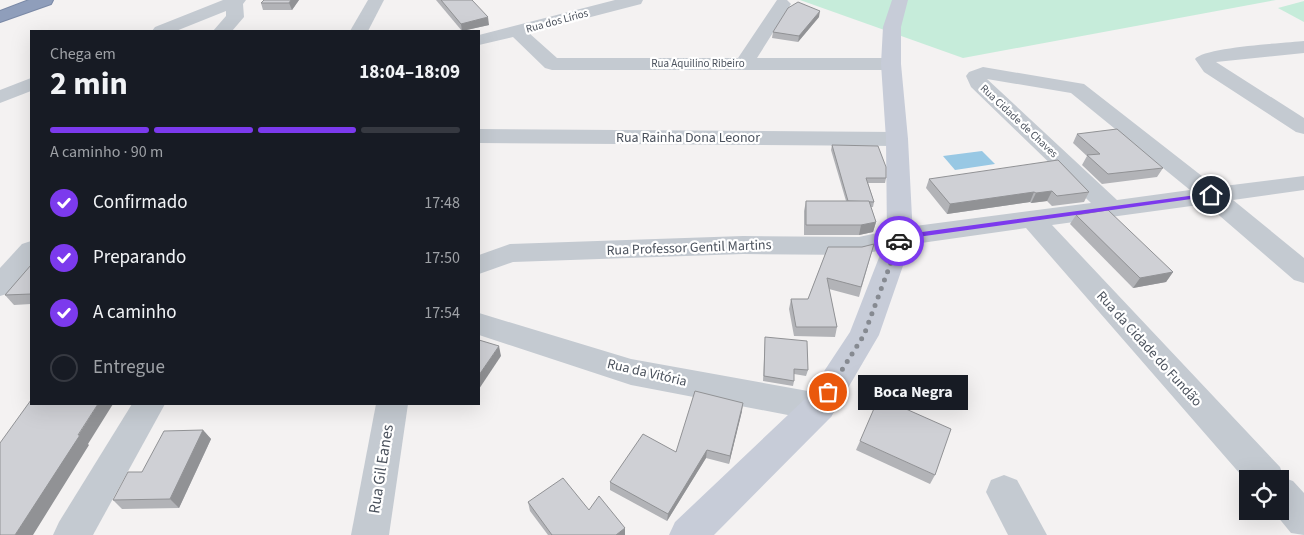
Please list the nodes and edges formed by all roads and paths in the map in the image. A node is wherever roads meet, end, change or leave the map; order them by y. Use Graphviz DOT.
graph roads {
  1 [pos="12,0"];
  2 [pos="45,0"];
  3 [pos="376,0"];
  4 [pos="635,0"];
  5 [pos="900,0"];
  6 [pos="237,1"];
  7 [pos="0,4"];
  8 [pos="783,4"];
  9 [pos="0,17"];
  10 [pos="164,30"];
  11 [pos="223,30"];
  12 [pos="360,30"];
  13 [pos="517,31"];
  14 [pos="480,40"];
  15 [pos="1304,47"];
  16 [pos="744,63"];
  17 [pos="891,64"];
  18 [pos="30,84"];
  19 [pos="0,97"];
  20 [pos="1304,127"];
  21 [pos="480,136"];
  22 [pos="897,139"];
  23 [pos="1304,183"];
  24 [pos="1211,195"];
  25 [pos="1112,208"];
  26 [pos="1032,219"];
  27 [pos="900,237"];
  28 [pos="30,251"];
  29 [pos="480,265"];
  30 [pos="1304,273"];
  31 [pos="0,286"];
  32 [pos="480,324"];
  33 [pos="148,405"];
  34 [pos="392,405"];
  35 [pos="819,407"];
  36 [pos="1259,470"];
  37 [pos="1004,492"];
  38 [pos="1289,503"];
  39 [pos="1304,520"];
  40 [pos="72,535"];
  41 [pos="370,535"];
  42 [pos="688,535"];
  43 [pos="1028,535"];
  1 -- 7 [label="highway"];
  2 -- 9 [label="highway"];
  3 -- 12 [label="street"];
  4 -- 13 [label="street, Rua dos Lírios"];
  5 -- 17 [label="street"];
  6 -- 10 [label="street"];
  6 -- 11 [label="street"];
  8 -- 16 [label="street"];
  13 -- 14 [label="street, Rua dos Lírios"];
  13 -- 16 [label="street, Rua Aquilino Ribeiro"];
  15 -- 20 [label="street"];
  16 -- 17 [label="street, Rua Aquilino Ribeiro"];
  17 -- 22 [label="street"];
  18 -- 19 [label="street"];
  21 -- 22 [label="street, Rua Rainha Dona Leonor"];
  22 -- 27 [label="street"];
  23 -- 24 [label="street, Rua Professor Gentil Martins"];
  24 -- 25 [label="street, Rua Professor Gentil Martins"];
  24 -- 25 [label="street, Rua Cidade de Chaves"];
  24 -- 30 [label="street"];
  25 -- 26 [label="street, Rua Professor Gentil Martins"];
  26 -- 27 [label="street, Rua Professor Gentil Martins"];
  26 -- 36 [label="street, Rua da Cidade do Fundão"];
  27 -- 29 [label="street, Rua Professor Gentil Martins"];
  27 -- 35 [label="street"];
  28 -- 31 [label="street"];
  32 -- 35 [label="street, Rua da Vitória"];
  33 -- 40 [label="street"];
  34 -- 41 [label="street, Rua Gil Eanes"];
  35 -- 42 [label="street"];
  37 -- 43 [label="street"];
  38 -- 39 [label="street"];
}
